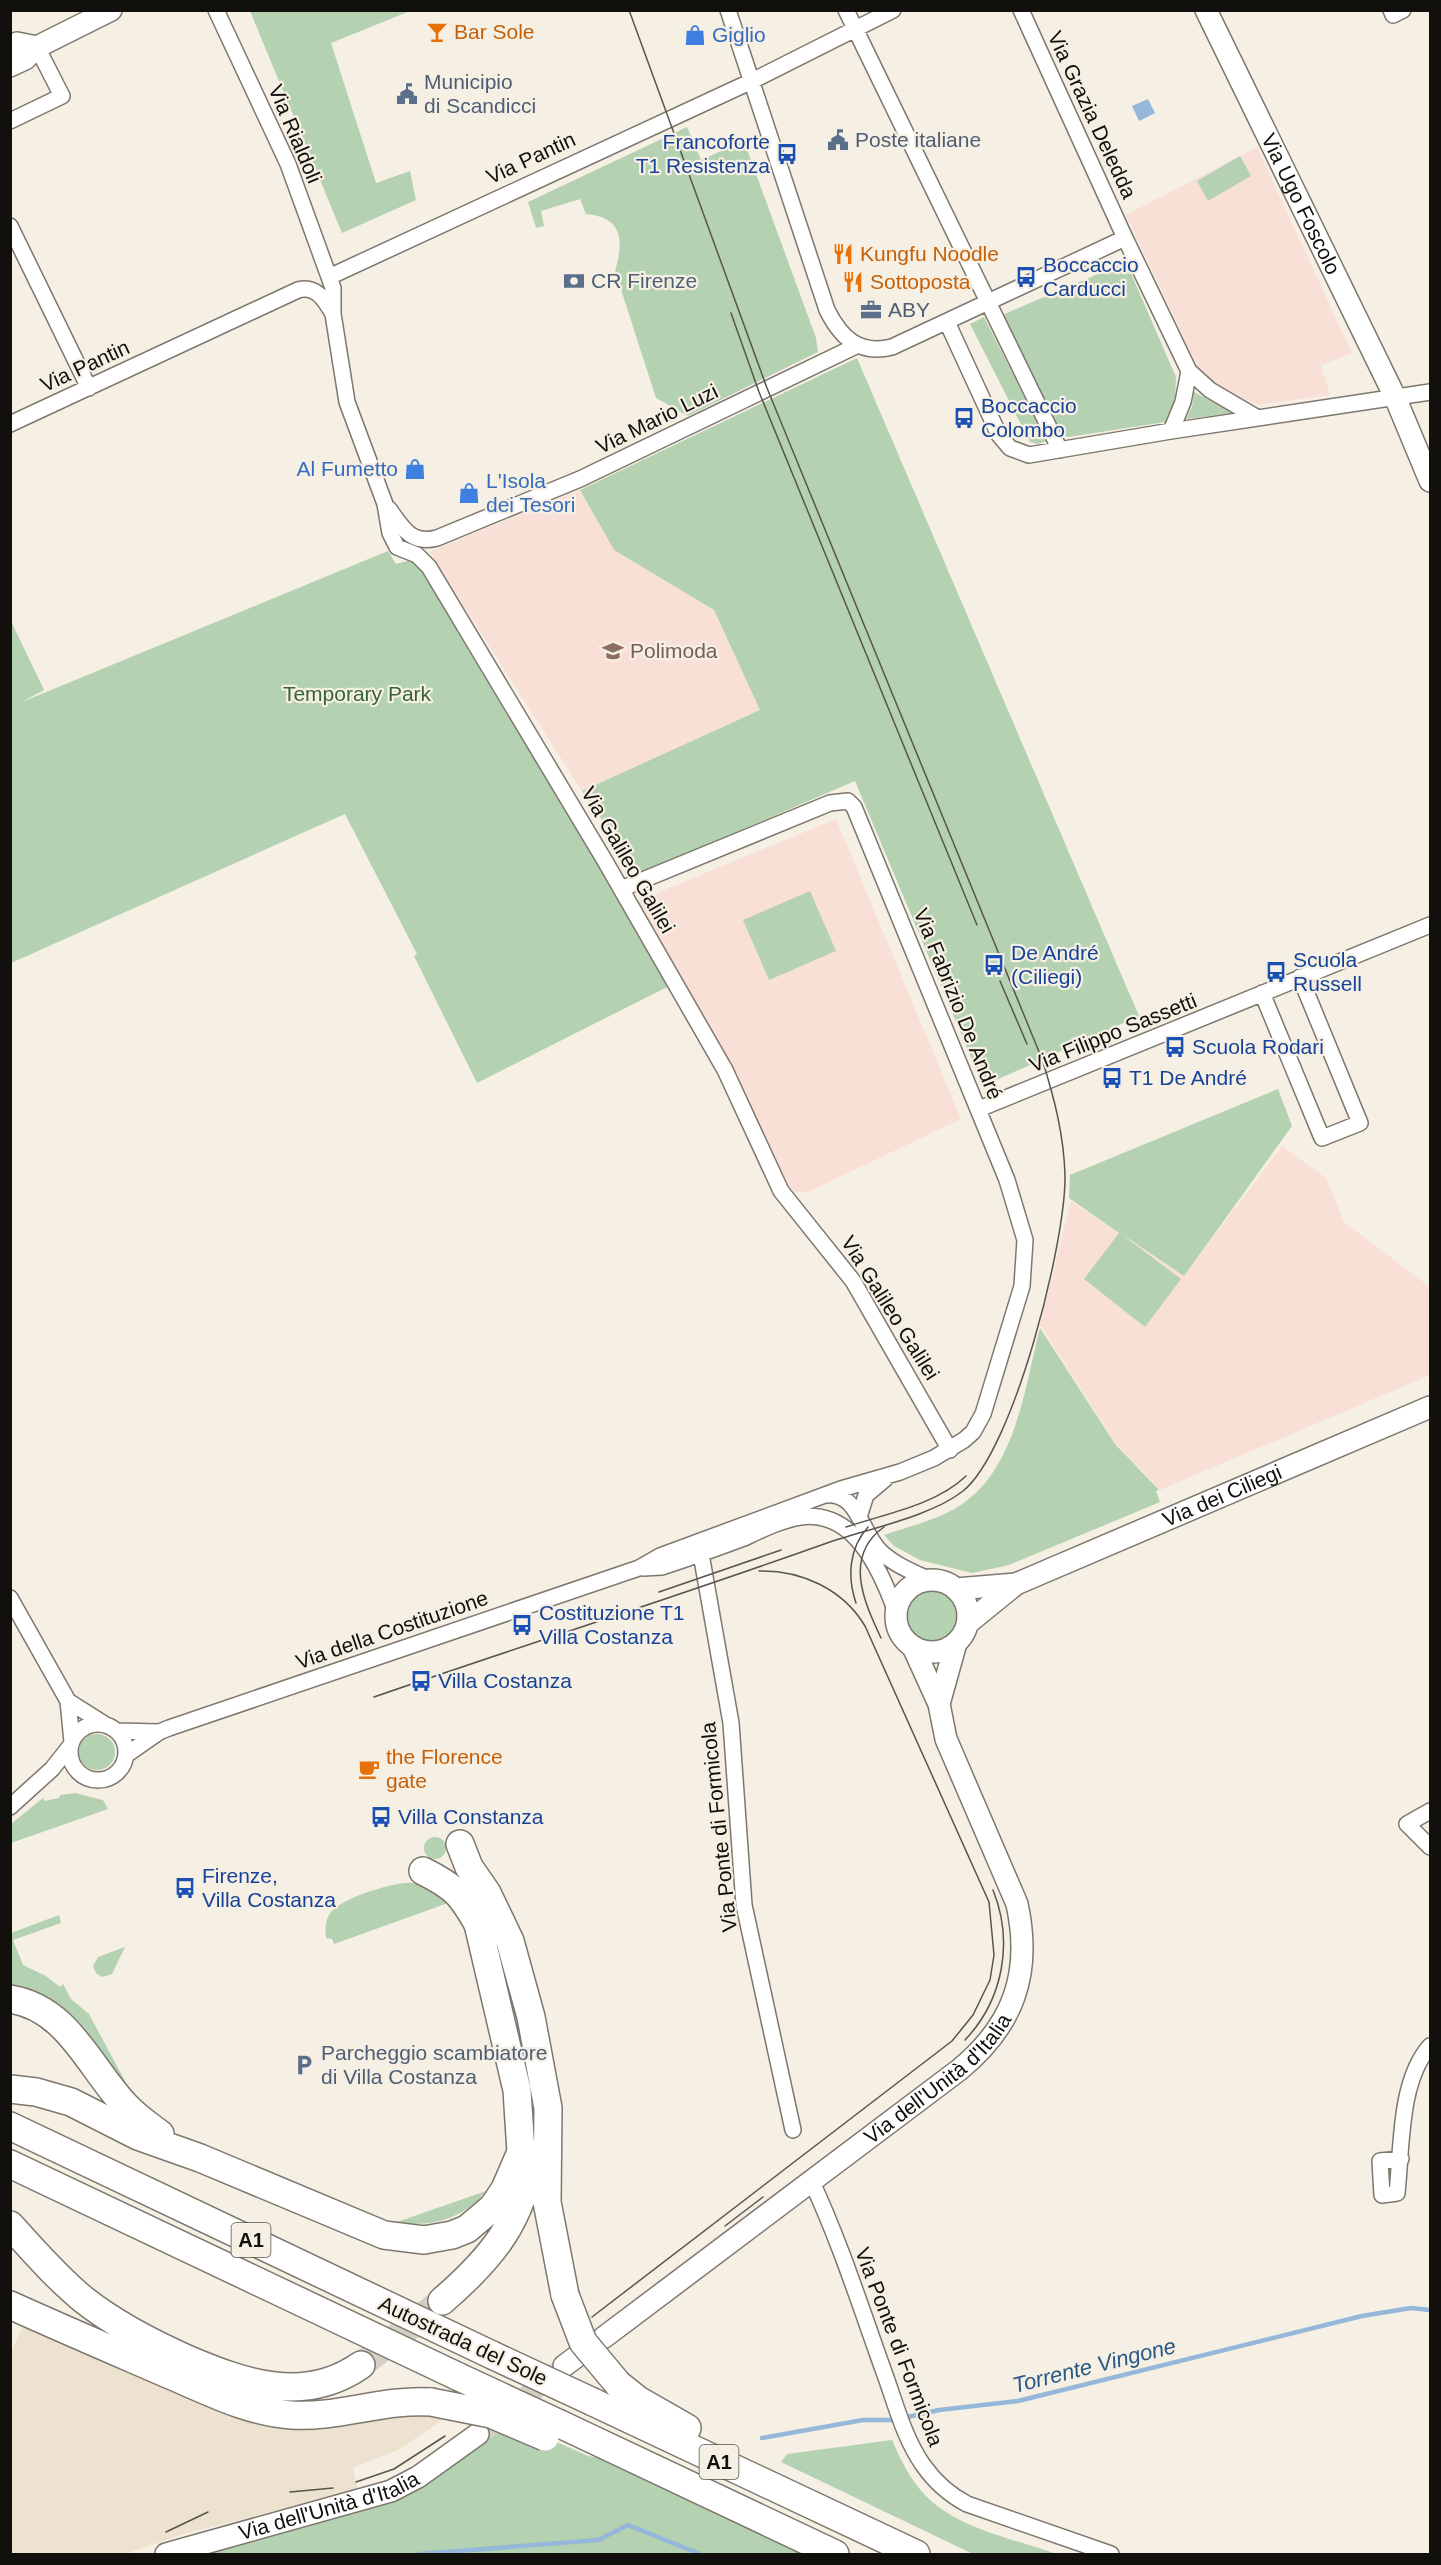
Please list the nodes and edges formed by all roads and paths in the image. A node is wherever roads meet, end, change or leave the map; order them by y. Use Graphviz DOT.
graph roads {
  1 [pos="111,10"];
  2 [pos="216,10"];
  3 [pos="728,10"];
  4 [pos="846,10"];
  5 [pos="893,10"];
  6 [pos="1021,10"];
  7 [pos="1206,10"];
  8 [pos="1391,10"];
  9 [pos="1403,10"];
  10 [pos="854,29"];
  11 [pos="10,47"];
  12 [pos="37,47"];
  13 [pos="10,66"];
  14 [pos="752,81"];
  15 [pos="10,121"];
  16 [pos="10,226"];
  17 [pos="1125,238"];
  18 [pos="329,277"];
  19 [pos="988,303"];
  20 [pos="333,314"];
  21 [pos="947,322"];
  22 [pos="856,346"];
  23 [pos="1189,371"];
  24 [pos="88,387"];
  25 [pos="1431,392"];
  26 [pos="1395,397"];
  27 [pos="1256,417"];
  28 [pos="10,424"];
  29 [pos="1172,430"];
  30 [pos="1060,450"];
  31 [pos="1431,481"];
  32 [pos="385,504"];
  33 [pos="621,889"];
  34 [pos="1431,925"];
  35 [pos="1300,978"];
  36 [pos="1262,993"];
  37 [pos="979,1109"];
  38 [pos="1431,1407"];
  39 [pos="950,1450"];
  40 [pos="890,1476"];
  41 [pos="824,1496"];
  42 [pos="859,1517"];
  43 [pos="701,1554"];
  44 [pos="639,1568"];
  45 [pos="930,1580"];
  46 [pos="1016,1584"];
  47 [pos="956,1589"];
  48 [pos="10,1598"];
  49 [pos="896,1612"];
  50 [pos="968,1623"];
  51 [pos="956,1643"];
  52 [pos="913,1647"];
  53 [pos="68,1701"];
  54 [pos="939,1704"];
  55 [pos="111,1729"];
  56 [pos="159,1732"];
  57 [pos="71,1743"];
  58 [pos="126,1755"];
  59 [pos="10,1808"];
  60 [pos="1431,1810"];
  61 [pos="460,1844"];
  62 [pos="1431,1847"];
  63 [pos="423,1871"];
  64 [pos="10,1999"];
  65 [pos="531,2017"];
  66 [pos="1431,2046"];
  67 [pos="10,2089"];
  68 [pos="10,2126"];
  69 [pos="793,2130"];
  70 [pos="200,2158"];
  71 [pos="1401,2159"];
  72 [pos="10,2164"];
  73 [pos="811,2180"];
  74 [pos="10,2225"];
  75 [pos="442,2301"];
  76 [pos="10,2305"];
  77 [pos="603,2338"];
  78 [pos="361,2365"];
  79 [pos="553,2431"];
  80 [pos="478,2434"];
  81 [pos="845,2521"];
  82 [pos="166,2554"];
  83 [pos="835,2554"];
  84 [pos="916,2554"];
  85 [pos="1111,2554"];
  1 -- 12 [label="street"];
  2 -- 18 [label="street, Via Rialdoli"];
  3 -- 14 [label="street"];
  4 -- 10 [label="street"];
  5 -- 10 [label="street, Via Pantin"];
  6 -- 17 [label="street, Via Grazia Deledda"];
  7 -- 26 [label="street, Via Ugo Foscolo"];
  8 -- 9 [label="street"];
  10 -- 14 [label="street, Via Pantin"];
  10 -- 19 [label="street"];
  11 -- 12 [label="street"];
  12 -- 13 [label="street"];
  12 -- 15 [label="street"];
  14 -- 18 [label="street, Via Pantin"];
  14 -- 22 [label="street"];
  16 -- 24 [label="street"];
  17 -- 19 [label="street"];
  17 -- 23 [label="street, Via Grazia Deledda"];
  18 -- 20 [label="street, Via Galileo Galilei"];
  19 -- 21 [label="street"];
  19 -- 30 [label="street"];
  20 -- 24 [label="street, Via Pantin"];
  20 -- 32 [label="street, Via Galileo Galilei"];
  21 -- 22 [label="street"];
  21 -- 30 [label="street"];
  22 -- 32 [label="street, Via Mario Luzi"];
  23 -- 27 [label="street"];
  23 -- 29 [label="street"];
  24 -- 28 [label="street, Via Pantin"];
  25 -- 26 [label="street"];
  26 -- 27 [label="street"];
  26 -- 31 [label="street, Via Ugo Foscolo"];
  27 -- 29 [label="street"];
  29 -- 30 [label="street"];
  32 -- 33 [label="street, Via Galileo Galilei"];
  33 -- 37 [label="street, Via Fabrizio De André"];
  33 -- 39 [label="street, Via Galileo Galilei"];
  34 -- 35 [label="street, Via Filippo Sassetti"];
  35 -- 36 [label="street, Via Filippo Sassetti"];
  35 -- 36 [label="street"];
  36 -- 37 [label="street, Via Filippo Sassetti"];
  37 -- 39 [label="street, Via Fabrizio De André"];
  38 -- 46 [label="street, Via dei Ciliegi"];
  39 -- 40 [label="street, Via della Costituzione"];
  40 -- 41 [label="street, Via della Costituzione"];
  40 -- 42 [label="street"];
  41 -- 42 [label="street, Via dei Ciliegi"];
  41 -- 44 [label="street, Via della Costituzione"];
  42 -- 45 [label="street, Via dei Ciliegi"];
  43 -- 44 [label="street, Via della Costituzione"];
  43 -- 49 [label="street, Via della Costituzione"];
  43 -- 69 [label="street, Via Ponte di Formicola"];
  44 -- 56 [label="street, Via della Costituzione"];
  45 -- 47 [label="street, Via dei Ciliegi"];
  45 -- 49 [label="street"];
  46 -- 47 [label="street, Via dei Ciliegi"];
  46 -- 50 [label="street, Via dei Ciliegi"];
  47 -- 50 [label="street"];
  48 -- 53 [label="street"];
  49 -- 52 [label="street"];
  50 -- 51 [label="street, Via dei Ciliegi"];
  51 -- 52 [label="street"];
  51 -- 54 [label="street, Via dell'Unità d'Italia"];
  52 -- 54 [label="street, Via dell'Unità d'Italia"];
  53 -- 55 [label="street"];
  53 -- 57 [label="street"];
  54 -- 73 [label="street, Via dell'Unità d'Italia"];
  55 -- 56 [label="street, Via della Costituzione"];
  55 -- 57 [label="street"];
  55 -- 58 [label="street"];
  56 -- 58 [label="street, Via della Costituzione"];
  57 -- 58 [label="street"];
  57 -- 59 [label="street"];
  60 -- 62 [label="street"];
  61 -- 65 [label="highway"];
  63 -- 70 [label="highway"];
  64 -- 70 [label="highway"];
  65 -- 75 [label="highway"];
  65 -- 81 [label="highway, bridge"];
  66 -- 71 [label="street"];
  67 -- 70 [label="highway"];
  68 -- 81 [label="highway, Autostrada del Sole / A1, bridge"];
  72 -- 79 [label="highway, Autostrada del Sole / A1, bridge"];
  73 -- 77 [label="street, Via dell'Unità d'Italia"];
  73 -- 85 [label="street, Via Ponte di Formicola"];
  74 -- 78 [label="highway"];
  76 -- 79 [label="highway, bridge"];
  79 -- 83 [label="highway, A1"];
  80 -- 82 [label="street, Via dell'Unità d'Italia"];
  81 -- 84 [label="highway, Autostrada del Sole / A1"];
}
